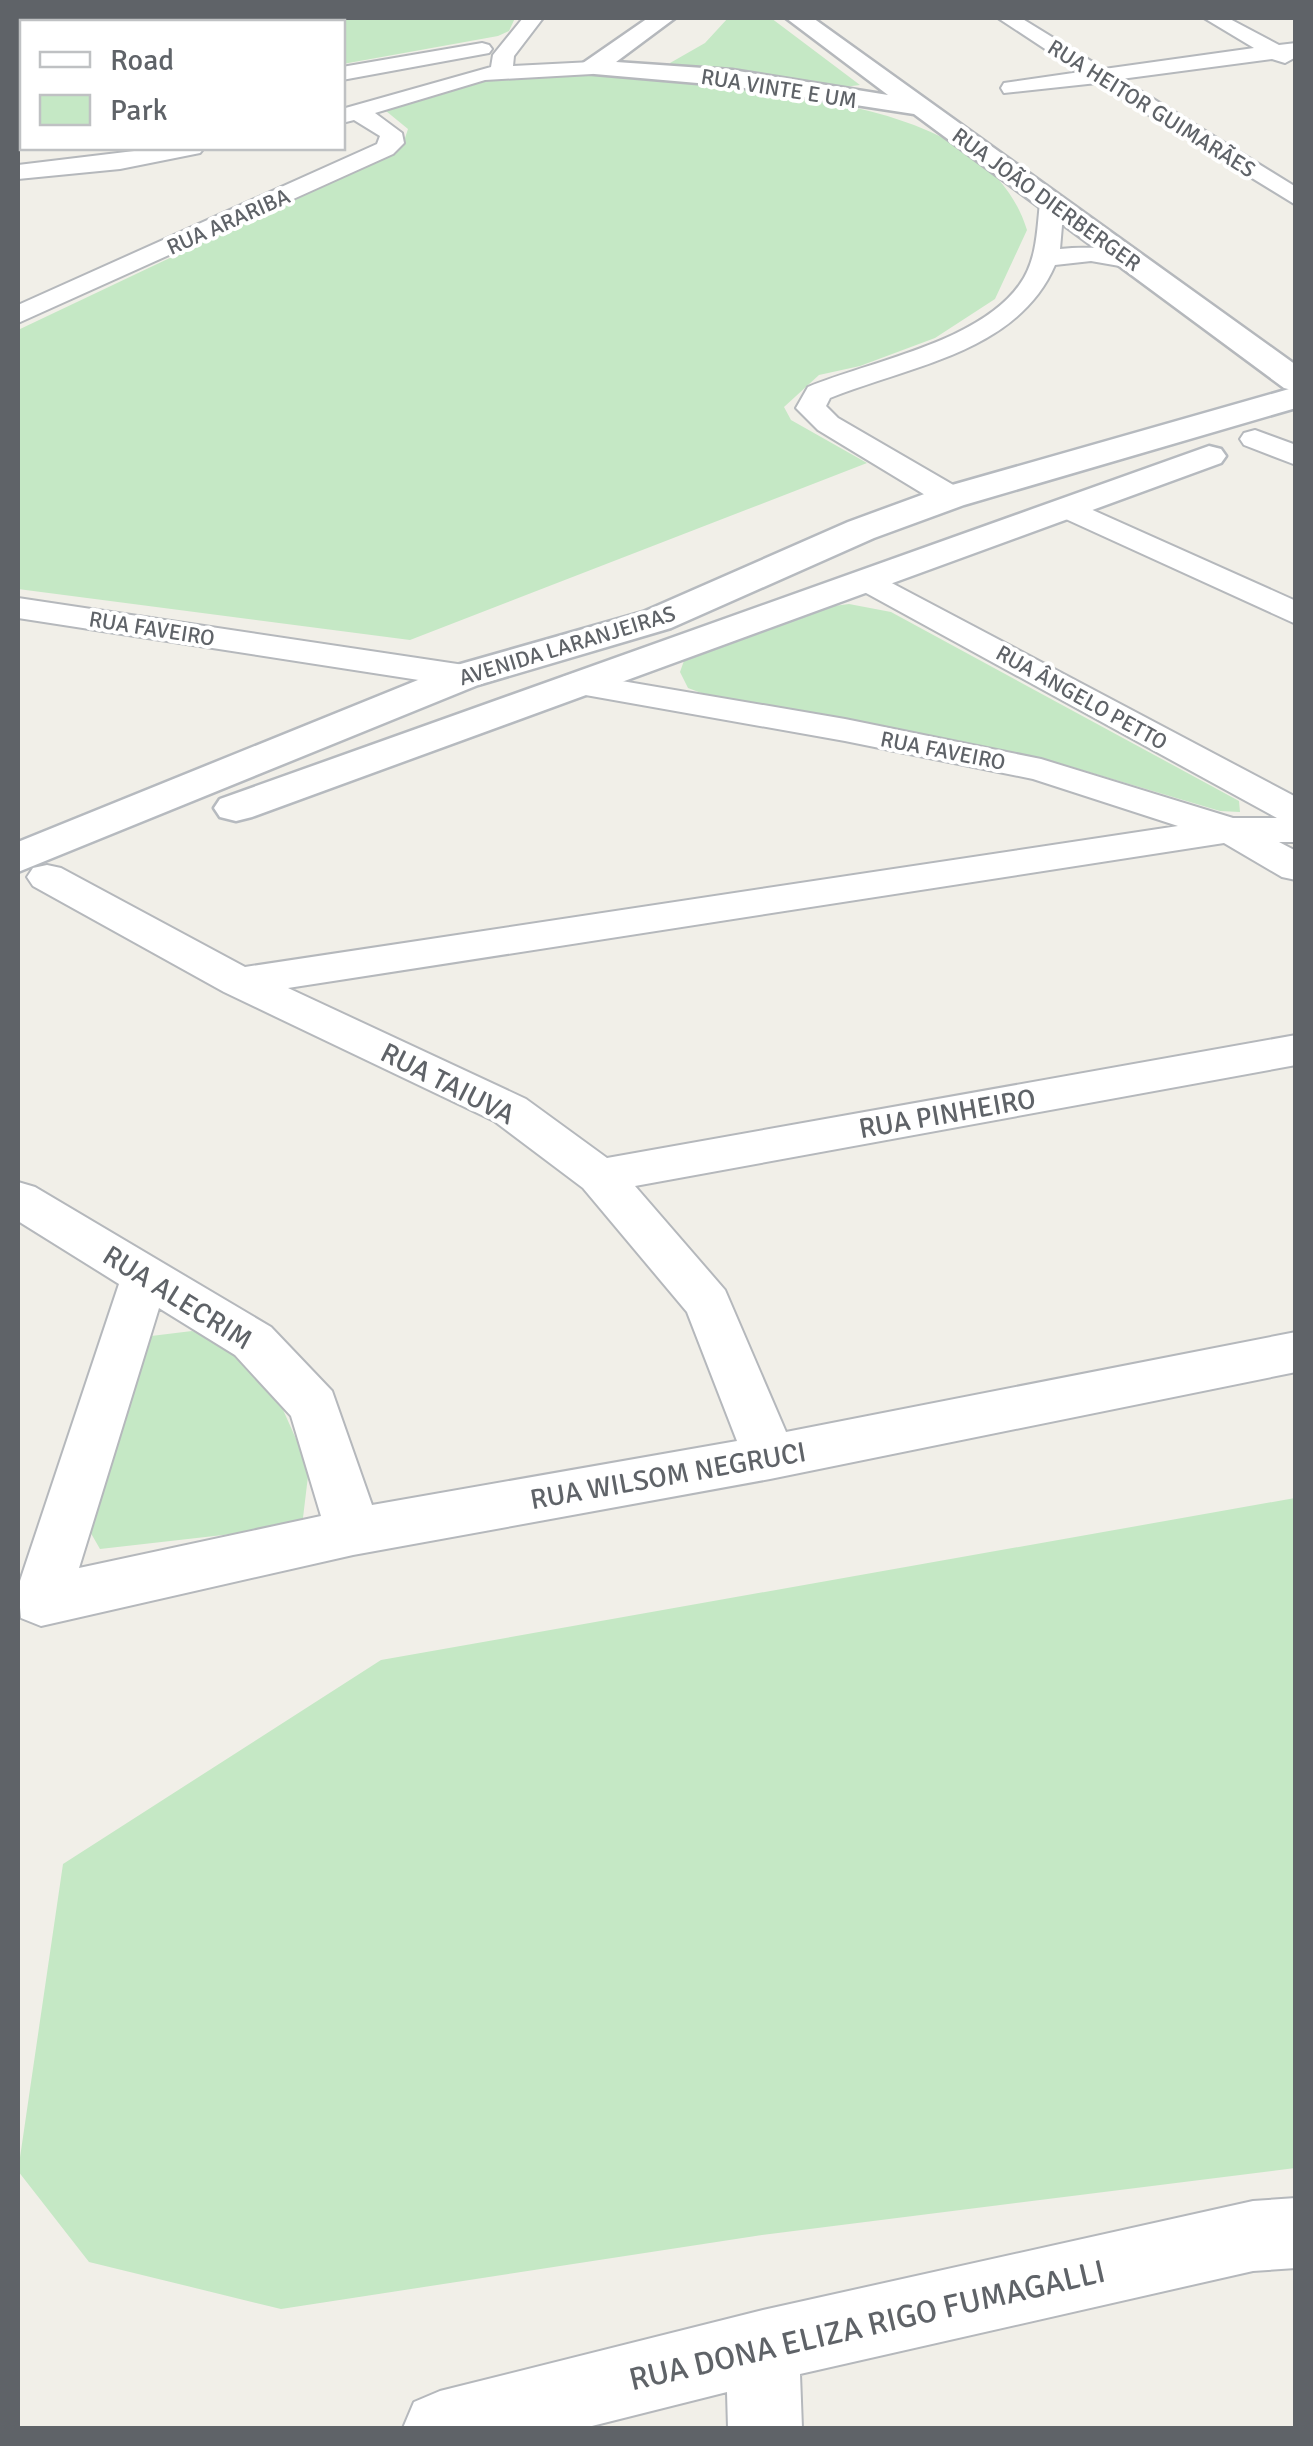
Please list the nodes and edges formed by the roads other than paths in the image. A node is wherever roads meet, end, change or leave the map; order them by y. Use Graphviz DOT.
graph roads {
  1 [pos="532,18"];
  2 [pos="798,18"];
  3 [pos="1008,18"];
  4 [pos="1214,18"];
  5 [pos="672,34"];
  6 [pos="507,49"];
  7 [pos="1289,54"];
  8 [pos="592,68"];
  9 [pos="637,71"];
  10 [pos="501,72"];
  11 [pos="345,73"];
  12 [pos="1100,76"];
  13 [pos="1012,88"];
  14 [pos="920,108"];
  15 [pos="351,114"];
  16 [pos="182,150"];
  17 [pos="120,162"];
  18 [pos="18,172"];
  19 [pos="34,196"];
  20 [pos="1296,198"];
  21 [pos="1052,202"];
  22 [pos="1046,258"];
  23 [pos="1131,260"];
  24 [pos="18,316"];
  25 [pos="1296,381"];
  26 [pos="1296,397"];
  27 [pos="1296,426"];
  28 [pos="1256,439"];
  29 [pos="1296,456"];
  30 [pos="970,491"];
  31 [pos="1068,508"];
  32 [pos="861,530"];
  33 [pos="869,581"];
  34 [pos="18,608"];
  35 [pos="1296,614"];
  36 [pos="464,676"];
  37 [pos="575,684"];
  38 [pos="1296,813"];
  39 [pos="1230,830"];
  40 [pos="1296,830"];
  41 [pos="25,862"];
  42 [pos="1296,868"];
  43 [pos="239,982"];
  44 [pos="1296,1050"];
  45 [pos="598,1176"];
  46 [pos="18,1199"];
  47 [pos="148,1276"];
  48 [pos="1296,1352"];
  49 [pos="770,1457"];
  50 [pos="352,1532"];
  51 [pos="1296,2233"];
  52 [pos="763,2346"];
  53 [pos="440,2428"];
  54 [pos="765,2428"];
  1 -- 6 [label="street"];
  2 -- 14 [label="main road, RUA JOÃO DIERBERGER"];
  3 -- 12 [label="street, RUA HEITOR GUIMARÃES"];
  4 -- 7 [label="street"];
  5 -- 8 [label="main road"];
  5 -- 9 [label="main road"];
  6 -- 10 [label="street"];
  6 -- 11 [label="street"];
  7 -- 12 [label="street"];
  8 -- 9 [label="main road, RUA VINTE E UM"];
  8 -- 10 [label="street"];
  9 -- 14 [label="main road, RUA VINTE E UM"];
  10 -- 15 [label="street"];
  12 -- 13 [label="street"];
  12 -- 20 [label="street, RUA HEITOR GUIMARÃES"];
  14 -- 21 [label="main road, RUA JOÃO DIERBERGER"];
  15 -- 24 [label="street, RUA ARARIBA"];
  16 -- 17 [label="street"];
  17 -- 18 [label="street"];
  17 -- 19 [label="street"];
  21 -- 22 [label="street"];
  21 -- 23 [label="main road, RUA JOÃO DIERBERGER"];
  22 -- 23 [label="street"];
  22 -- 30 [label="street"];
  23 -- 25 [label="main road, RUA JOÃO DIERBERGER"];
  26 -- 30 [label="main road, AVENIDA LARANJEIRAS"];
  27 -- 28 [label="main road, AVENIDA LARANJEIRAS"];
  28 -- 29 [label="street"];
  28 -- 31 [label="main road, AVENIDA LARANJEIRAS"];
  30 -- 31 [label="main road"];
  30 -- 32 [label="main road, AVENIDA LARANJEIRAS"];
  31 -- 33 [label="main road, AVENIDA LARANJEIRAS"];
  31 -- 35 [label="street"];
  32 -- 33 [label="main road"];
  32 -- 36 [label="main road, AVENIDA LARANJEIRAS"];
  33 -- 37 [label="main road, AVENIDA LARANJEIRAS"];
  33 -- 38 [label="street, RUA ÂNGELO PETTO"];
  34 -- 36 [label="street, RUA FAVEIRO"];
  36 -- 41 [label="main road, AVENIDA LARANJEIRAS"];
  37 -- 39 [label="street, RUA FAVEIRO"];
  37 -- 41 [label="main road, AVENIDA LARANJEIRAS"];
  39 -- 40 [label="street"];
  39 -- 42 [label="street, RUA FAVEIRO"];
  39 -- 43 [label="street"];
  41 -- 43 [label="street, RUA TAIUVA"];
  43 -- 45 [label="street, RUA TAIUVA"];
  44 -- 45 [label="street, RUA PINHEIRO"];
  45 -- 49 [label="street, RUA TAIUVA"];
  46 -- 47 [label="street, RUA ALECRIM"];
  47 -- 50 [label="street, RUA ALECRIM"];
  47 -- 50 [label="street, RUA WILSOM NEGRUCI"];
  48 -- 49 [label="street, RUA WILSOM NEGRUCI"];
  49 -- 50 [label="street, RUA WILSOM NEGRUCI"];
  51 -- 52 [label="street, RUA DONA ELIZA RIGO FUMAGALLI"];
  52 -- 53 [label="street, RUA DONA ELIZA RIGO FUMAGALLI"];
  52 -- 54 [label="street"];
}
